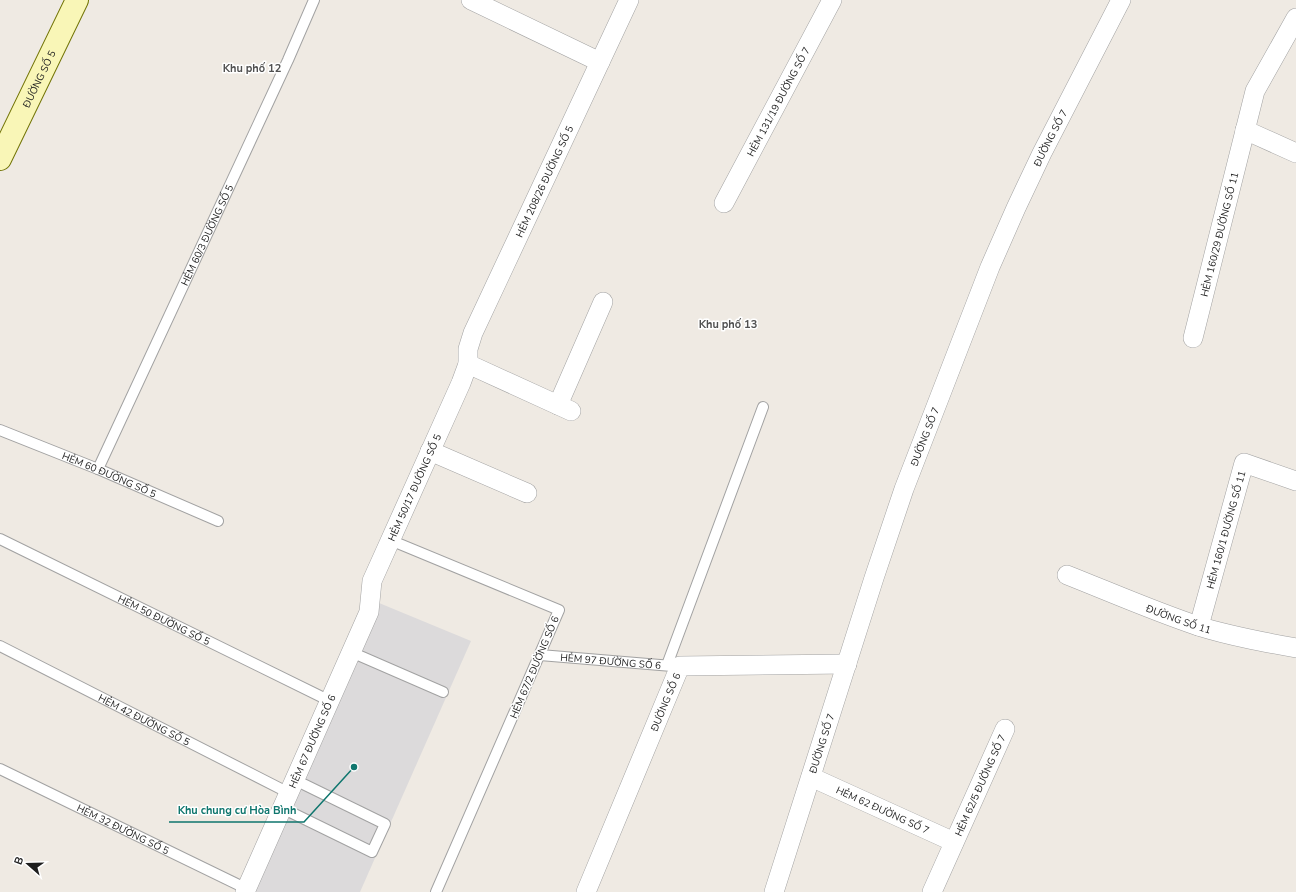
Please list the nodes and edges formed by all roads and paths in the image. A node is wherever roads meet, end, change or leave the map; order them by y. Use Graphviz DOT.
graph roads {
  1 [pos="77,0"];
  2 [pos="314,0"];
  3 [pos="471,0"];
  4 [pos="629,0"];
  5 [pos="832,0"];
  6 [pos="1121,0"];
  7 [pos="1296,18"];
  8 [pos="600,62"];
  9 [pos="1245,130"];
  10 [pos="1296,153"];
  11 [pos="0,159"];
  12 [pos="724,203"];
  13 [pos="603,302"];
  14 [pos="1193,338"];
  15 [pos="468,364"];
  16 [pos="763,408"];
  17 [pos="0,430"];
  18 [pos="430,451"];
  19 [pos="98,469"];
  20 [pos="1296,481"];
  21 [pos="527,493"];
  22 [pos="218,521"];
  23 [pos="0,539"];
  24 [pos="390,540"];
  25 [pos="1067,575"];
  26 [pos="369,612"];
  27 [pos="1199,626"];
  28 [pos="0,646"];
  29 [pos="1296,648"];
  30 [pos="351,652"];
  31 [pos="540,655"];
  32 [pos="847,664"];
  33 [pos="674,666"];
  34 [pos="443,692"];
  35 [pos="330,700"];
  36 [pos="1005,729"];
  37 [pos="0,769"];
  38 [pos="811,777"];
  39 [pos="289,794"];
  40 [pos="954,842"];
  41 [pos="246,891"];
  42 [pos="436,892"];
  43 [pos="586,892"];
  44 [pos="774,892"];
  45 [pos="932,892"];
  1 -- 11 [label="street, ĐƯỜNG SỐ 5"];
  2 -- 19 [label="lane, HẺM 60/3 ĐƯỜNG SỐ 5"];
  3 -- 8 [label="street"];
  4 -- 8 [label="street, HẺM 208/26 ĐƯỜNG SỐ 5"];
  5 -- 12 [label="street, HẺM 131/19 ĐƯỜNG SỐ 7"];
  6 -- 32 [label="street, ĐƯỜNG SỐ 7"];
  7 -- 9 [label="street, HẺM 160/29 ĐƯỜNG SỐ 11"];
  8 -- 15 [label="street, HẺM 208/26 ĐƯỜNG SỐ 5"];
  9 -- 10 [label="street"];
  9 -- 14 [label="street, HẺM 160/29 ĐƯỜNG SỐ 11"];
  13 -- 15 [label="street"];
  15 -- 18 [label="street, HẺM 50/17 ĐƯỜNG SỐ 5"];
  16 -- 33 [label="lane, ĐƯỜNG SỐ 6"];
  17 -- 19 [label="lane, HẺM 60 ĐƯỜNG SỐ 5"];
  18 -- 21 [label="street"];
  18 -- 24 [label="street, HẺM 50/17 ĐƯỜNG SỐ 5"];
  19 -- 22 [label="lane, HẺM 60 ĐƯỜNG SỐ 5"];
  20 -- 27 [label="street, HẺM 160/1 ĐƯỜNG SỐ 11"];
  23 -- 35 [label="lane, HẺM 50 ĐƯỜNG SỐ 5"];
  24 -- 26 [label="street, HẺM 50/17 ĐƯỜNG SỐ 5"];
  24 -- 31 [label="lane, HẺM 67/2 ĐƯỜNG SỐ 6"];
  25 -- 27 [label="street, ĐƯỜNG SỐ 11"];
  26 -- 30 [label="street, HẺM 67 ĐƯỜNG SỐ 6"];
  27 -- 29 [label="street, ĐƯỜNG SỐ 11"];
  28 -- 39 [label="lane, HẺM 42 ĐƯỜNG SỐ 5"];
  30 -- 34 [label="lane"];
  30 -- 35 [label="street, HẺM 67 ĐƯỜNG SỐ 6"];
  31 -- 33 [label="lane, HẺM 97 ĐƯỜNG SỐ 6"];
  31 -- 42 [label="lane, HẺM 67/2 ĐƯỜNG SỐ 6"];
  32 -- 33 [label="street, ĐƯỜNG SỐ 6"];
  32 -- 38 [label="street, ĐƯỜNG SỐ 7"];
  33 -- 43 [label="street, ĐƯỜNG SỐ 6"];
  35 -- 39 [label="street, HẺM 67 ĐƯỜNG SỐ 6"];
  36 -- 40 [label="street, HẺM 62/5 ĐƯỜNG SỐ 7"];
  37 -- 41 [label="lane, HẺM 32 ĐƯỜNG SỐ 5"];
  38 -- 40 [label="street, HẺM 62 ĐƯỜNG SỐ 7"];
  38 -- 44 [label="street, ĐƯỜNG SỐ 7"];
  39 -- 39 [label="lane"];
  39 -- 41 [label="street, HẺM 67 ĐƯỜNG SỐ 6"];
  40 -- 45 [label="street, HẺM 62/5 ĐƯỜNG SỐ 7"];
}
